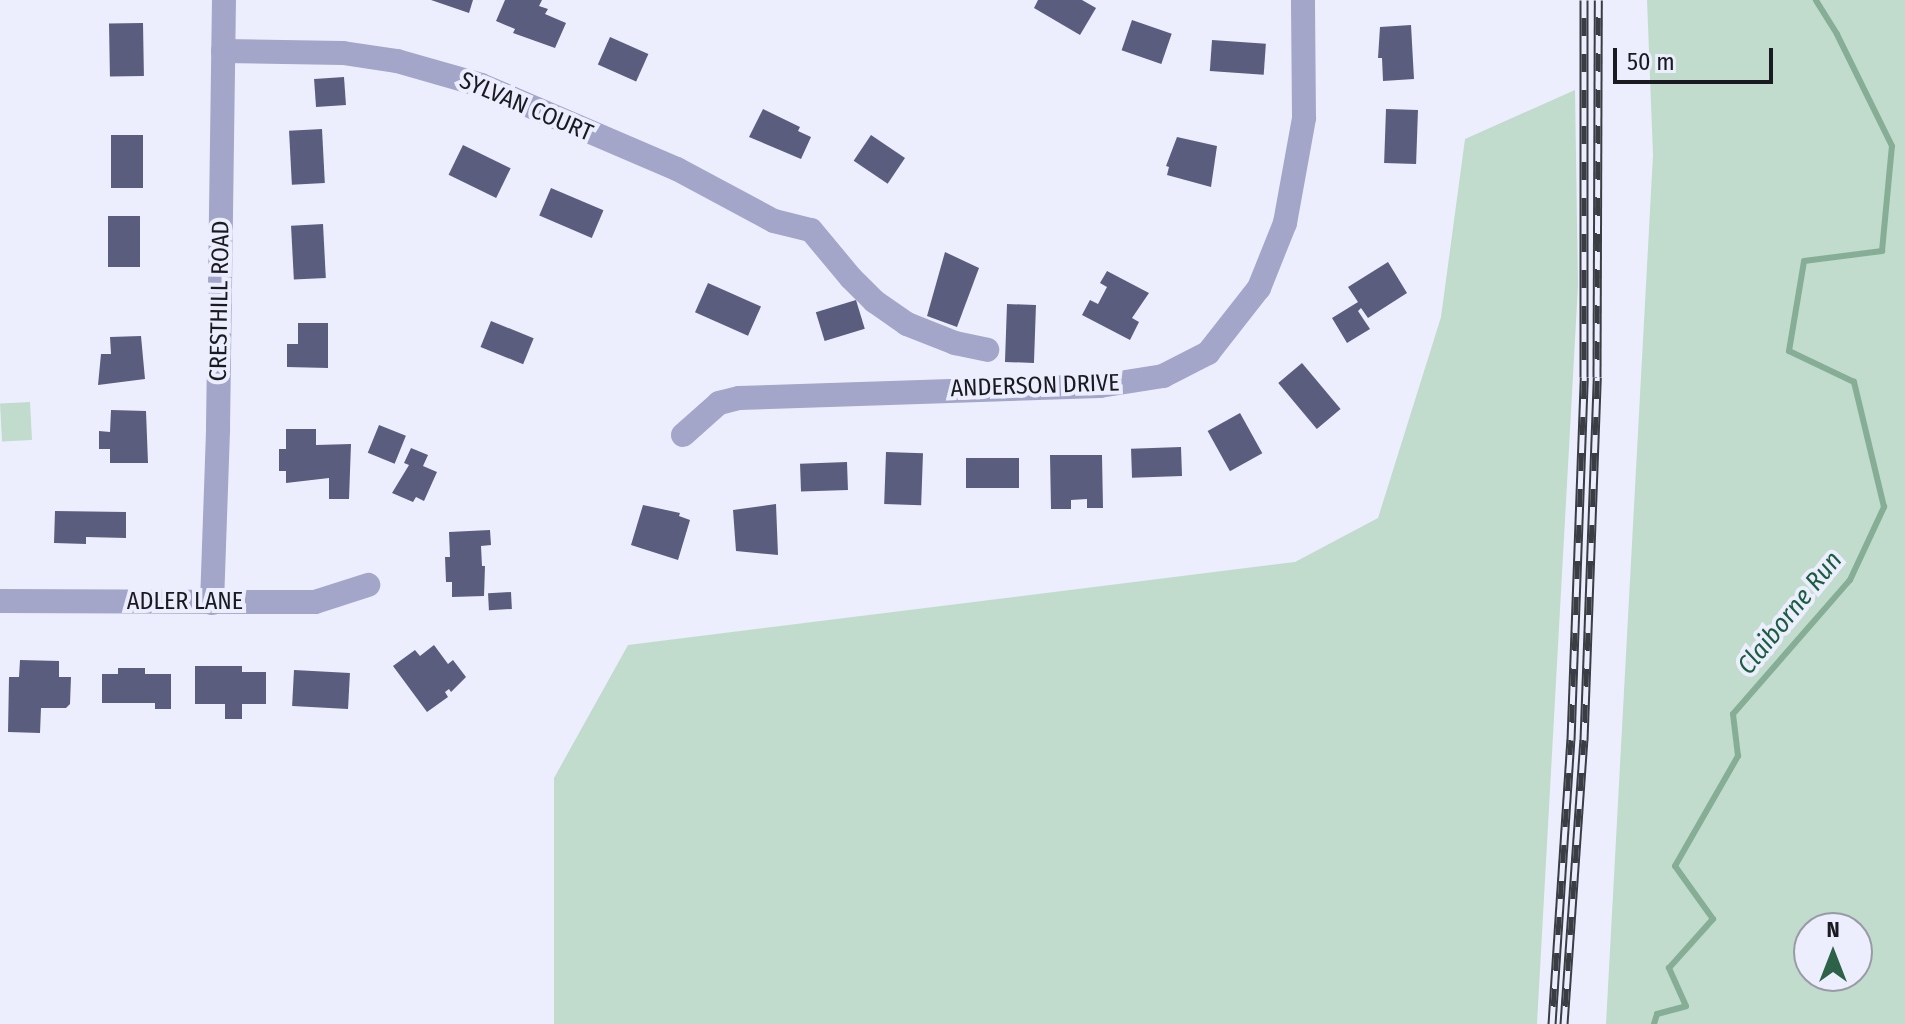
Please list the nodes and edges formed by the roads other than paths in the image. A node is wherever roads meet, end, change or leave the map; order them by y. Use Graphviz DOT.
graph roads {
  1 [pos="224,0"];
  2 [pos="1303,0"];
  3 [pos="223,51"];
  4 [pos="987,350"];
  5 [pos="683,435"];
  6 [pos="368,585"];
  7 [pos="0,601"];
  8 [pos="212,603"];
  1 -- 3 [label="street, CRESTHILL ROAD"];
  2 -- 5 [label="street, ANDERSON DRIVE"];
  3 -- 4 [label="street, SYLVAN COURT"];
  3 -- 8 [label="street, CRESTHILL ROAD"];
  6 -- 8 [label="street, ADLER LANE"];
  7 -- 8 [label="street, ADLER LANE"];
}
